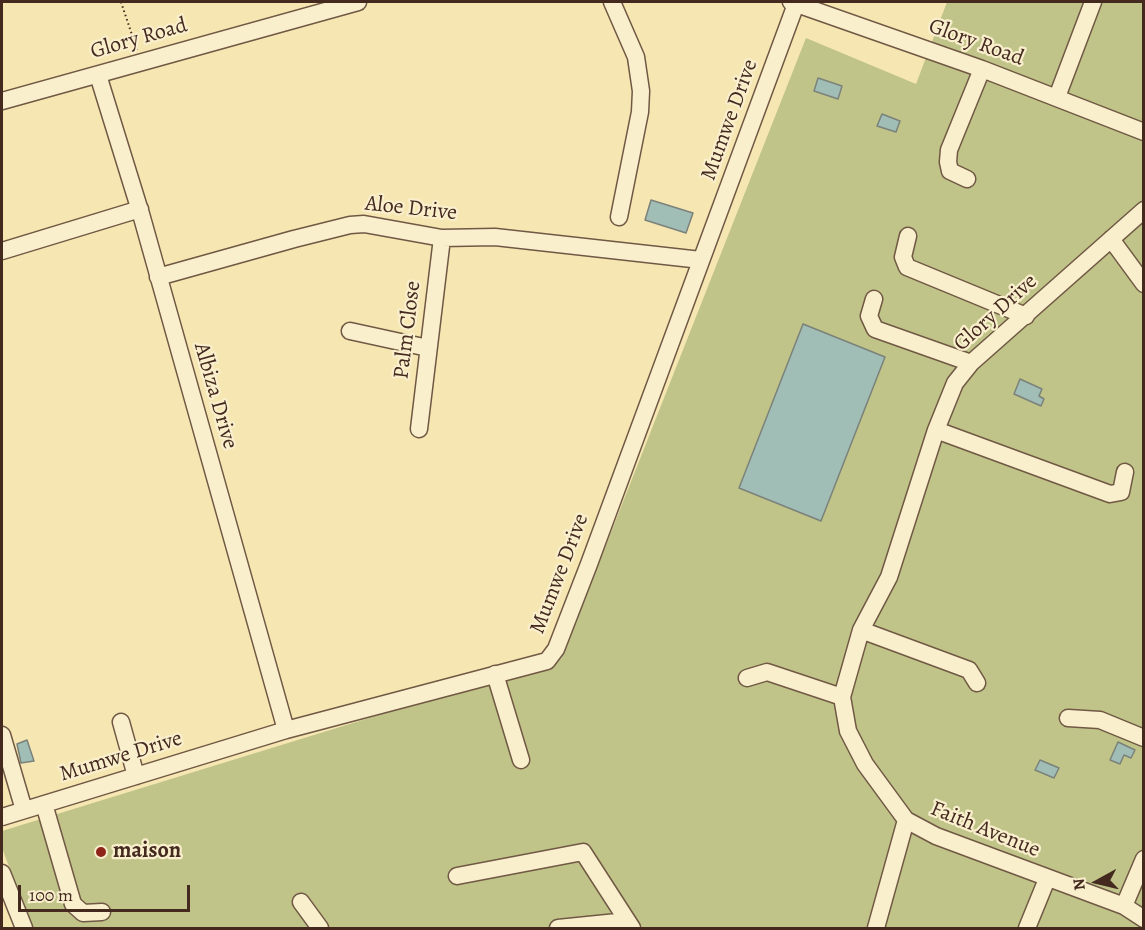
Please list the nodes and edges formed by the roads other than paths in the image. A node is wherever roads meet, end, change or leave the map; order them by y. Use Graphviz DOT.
graph roads {
  1 [pos="358,2"];
  2 [pos="612,2"];
  3 [pos="1093,2"];
  4 [pos="794,3"];
  5 [pos="982,69"];
  6 [pos="98,75"];
  7 [pos="1057,97"];
  8 [pos="2,101"];
  9 [pos="1143,132"];
  10 [pos="967,179"];
  11 [pos="140,209"];
  12 [pos="1143,210"];
  13 [pos="619,217"];
  14 [pos="908,236"];
  15 [pos="442,238"];
  16 [pos="1111,238"];
  17 [pos="2,251"];
  18 [pos="701,260"];
  19 [pos="158,277"];
  20 [pos="1143,284"];
  21 [pos="874,299"];
  22 [pos="1026,316"];
  23 [pos="350,331"];
  24 [pos="428,348"];
  25 [pos="971,363"];
  26 [pos="419,429"];
  27 [pos="936,430"];
  28 [pos="1125,472"];
  29 [pos="861,630"];
  30 [pos="495,674"];
  31 [pos="747,678"];
  32 [pos="977,683"];
  33 [pos="842,697"];
  34 [pos="1068,718"];
  35 [pos="121,722"];
  36 [pos="286,730"];
  37 [pos="2,735"];
  38 [pos="1143,738"];
  39 [pos="521,760"];
  40 [pos="136,776"];
  41 [pos="44,804"];
  42 [pos="24,810"];
  43 [pos="2,817"];
  44 [pos="906,820"];
  45 [pos="1143,859"];
  46 [pos="2,873"];
  47 [pos="457,876"];
  48 [pos="1047,879"];
  49 [pos="301,902"];
  50 [pos="1124,906"];
  51 [pos="102,912"];
  52 [pos="1143,919"];
  53 [pos="629,925"];
  54 [pos="24,928"];
  55 [pos="320,928"];
  56 [pos="558,928"];
  57 [pos="876,928"];
  58 [pos="1027,928"];
  1 -- 6 [label="street, Glory Road"];
  2 -- 13 [label="street"];
  3 -- 7 [label="street"];
  4 -- 5 [label="street, Glory Road"];
  4 -- 18 [label="street, Mumwe Drive"];
  5 -- 7 [label="street, Glory Road"];
  5 -- 10 [label="street"];
  6 -- 8 [label="street, Glory Road"];
  6 -- 11 [label="street, Albiza Drive"];
  7 -- 9 [label="street, Glory Road"];
  11 -- 17 [label="street"];
  11 -- 19 [label="street, Albiza Drive"];
  12 -- 16 [label="street, Glory Drive"];
  14 -- 22 [label="street"];
  15 -- 18 [label="street, Aloe Drive"];
  15 -- 19 [label="street, Aloe Drive"];
  15 -- 24 [label="street, Palm Close"];
  16 -- 20 [label="street"];
  16 -- 22 [label="street, Glory Drive"];
  18 -- 30 [label="street, Mumwe Drive"];
  19 -- 36 [label="street, Albiza Drive"];
  21 -- 25 [label="street"];
  22 -- 25 [label="street, Glory Drive"];
  23 -- 24 [label="street"];
  24 -- 26 [label="street, Palm Close"];
  25 -- 27 [label="street, Glory Drive"];
  27 -- 28 [label="street"];
  27 -- 29 [label="street, Glory Drive"];
  29 -- 32 [label="street"];
  29 -- 33 [label="street, Faith Avenue"];
  30 -- 36 [label="street, Mumwe Drive"];
  30 -- 39 [label="street"];
  31 -- 33 [label="street"];
  33 -- 44 [label="street, Faith Avenue"];
  34 -- 38 [label="street"];
  35 -- 40 [label="street"];
  36 -- 40 [label="street, Mumwe Drive"];
  37 -- 42 [label="street"];
  40 -- 41 [label="street, Mumwe Drive"];
  41 -- 42 [label="street, Mumwe Drive"];
  41 -- 51 [label="street"];
  42 -- 43 [label="street, Mumwe Drive"];
  44 -- 48 [label="street, Faith Avenue"];
  44 -- 57 [label="street"];
  45 -- 50 [label="street"];
  46 -- 54 [label="street"];
  47 -- 53 [label="street"];
  48 -- 50 [label="street, Faith Avenue"];
  48 -- 58 [label="street"];
  49 -- 55 [label="street"];
  50 -- 52 [label="street, Faith Avenue"];
  53 -- 56 [label="street"];
}
